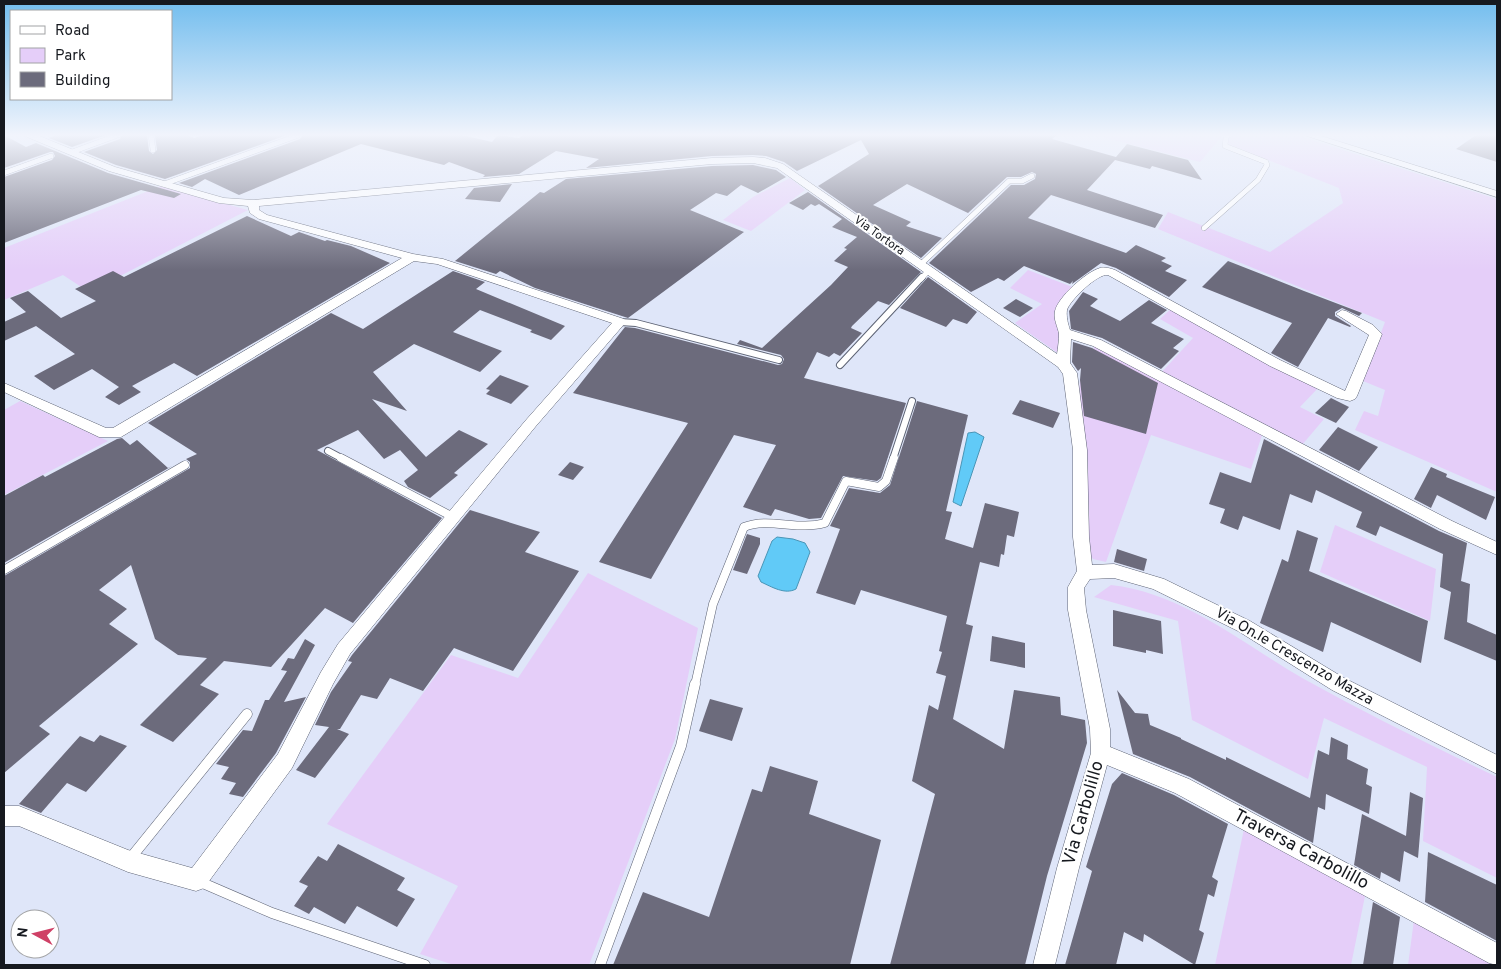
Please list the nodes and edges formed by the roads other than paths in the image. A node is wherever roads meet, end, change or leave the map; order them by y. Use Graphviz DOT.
graph roads {
  1 [pos="151,180"];
  2 [pos="174,180"];
  3 [pos="499,180"];
  4 [pos="800,180"];
  5 [pos="1024,180"];
  6 [pos="1258,180"];
  7 [pos="1453,180"];
  8 [pos="164,184"];
  9 [pos="1497,194"];
  10 [pos="253,202"];
  11 [pos="1204,228"];
  12 [pos="412,257"];
  13 [pos="925,267"];
  14 [pos="1342,314"];
  15 [pos="620,322"];
  16 [pos="1065,335"];
  17 [pos="780,360"];
  18 [pos="1063,364"];
  19 [pos="840,365"];
  20 [pos="4,387"];
  21 [pos="912,401"];
  22 [pos="328,452"];
  23 [pos="185,465"];
  24 [pos="453,517"];
  25 [pos="1497,549"];
  26 [pos="4,570"];
  27 [pos="1085,572"];
  28 [pos="247,714"];
  29 [pos="1101,753"];
  30 [pos="1497,765"];
  31 [pos="4,816"];
  32 [pos="128,862"];
  33 [pos="196,880"];
  34 [pos="1497,955"];
  35 [pos="425,965"];
  36 [pos="600,965"];
  37 [pos="1044,965"];
  1 -- 8 [label="street, Via Tortora"];
  2 -- 8 [label="lane"];
  3 -- 10 [label="street, Via Tortora"];
  4 -- 13 [label="street, Via Tortora"];
  5 -- 13 [label="lane"];
  6 -- 11 [label="lane"];
  7 -- 9 [label="street"];
  8 -- 10 [label="street, Via Tortora"];
  10 -- 12 [label="street"];
  12 -- 15 [label="street"];
  12 -- 20 [label="street"];
  13 -- 18 [label="street, Via Tortora"];
  13 -- 19 [label="lane"];
  14 -- 16 [label="street"];
  15 -- 17 [label="lane"];
  15 -- 24 [label="street"];
  16 -- 18 [label="street"];
  16 -- 25 [label="street"];
  18 -- 27 [label="street"];
  21 -- 36 [label="lane"];
  22 -- 24 [label="lane"];
  23 -- 26 [label="lane"];
  24 -- 33 [label="street"];
  27 -- 29 [label="street, Via Carbolillo"];
  27 -- 30 [label="street, Via On.le Crescenzo Mazza"];
  28 -- 32 [label="lane"];
  29 -- 34 [label="street, Traversa Carbolillo"];
  29 -- 37 [label="street, Via Carbolillo"];
  31 -- 32 [label="street"];
  32 -- 33 [label="street"];
  33 -- 35 [label="lane"];
}
